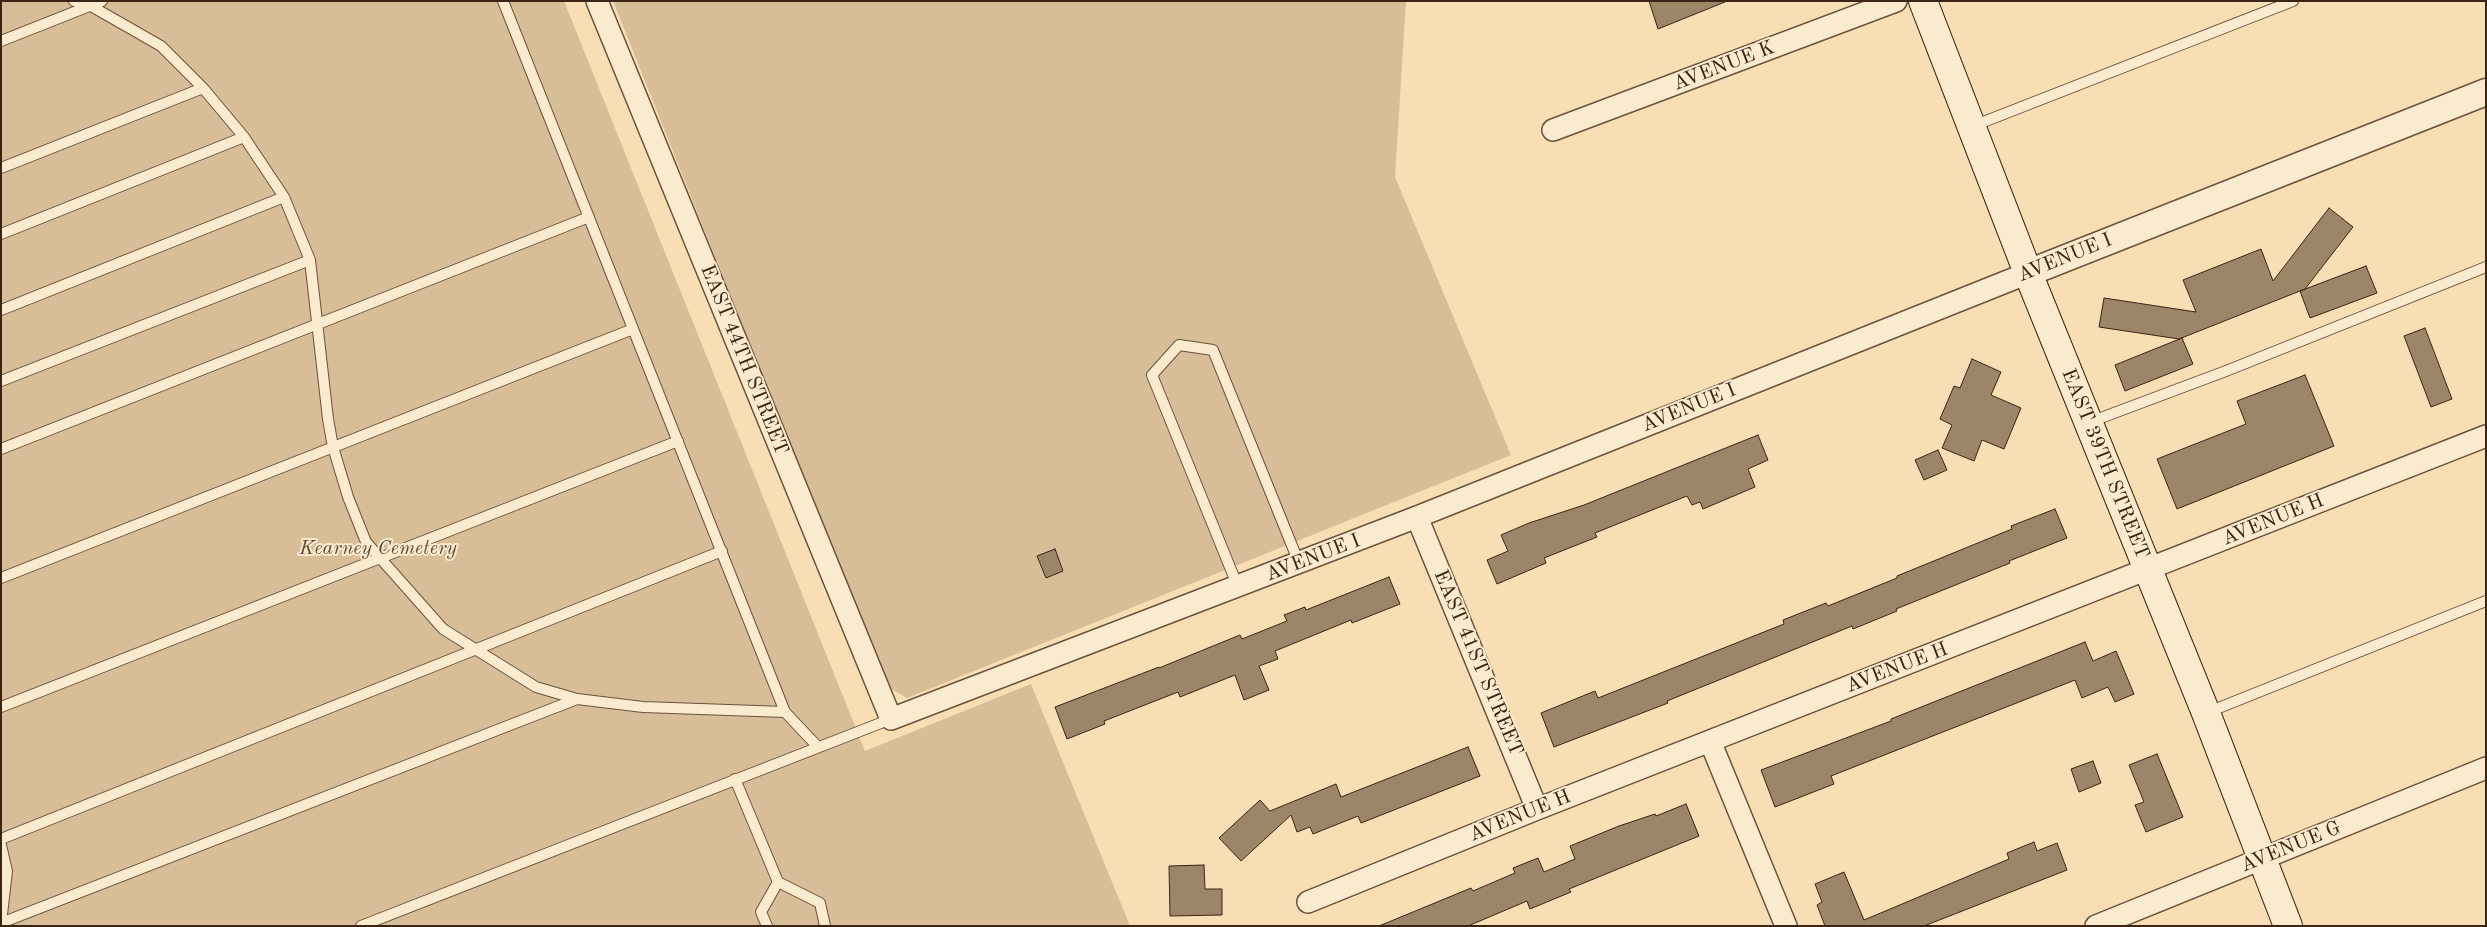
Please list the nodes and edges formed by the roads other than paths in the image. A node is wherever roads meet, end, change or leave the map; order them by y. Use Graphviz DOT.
graph roads {
  1 [pos="74,1"];
  2 [pos="102,1"];
  3 [pos="503,1"];
  4 [pos="597,1"];
  5 [pos="1896,1"];
  6 [pos="1923,1"];
  7 [pos="2293,1"];
  8 [pos="91,6"];
  9 [pos="1,41"];
  10 [pos="204,88"];
  11 [pos="2486,92"];
  12 [pos="1972,126"];
  13 [pos="1553,130"];
  14 [pos="244,137"];
  15 [pos="1,168"];
  16 [pos="284,198"];
  17 [pos="589,217"];
  18 [pos="1,234"];
  19 [pos="310,260"];
  20 [pos="2486,267"];
  21 [pos="2028,272"];
  22 [pos="1,310"];
  23 [pos="317,325"];
  24 [pos="633,329"];
  25 [pos="1,381"];
  26 [pos="2089,422"];
  27 [pos="2486,436"];
  28 [pos="678,441"];
  29 [pos="333,448"];
  30 [pos="1,449"];
  31 [pos="1417,517"];
  32 [pos="722,551"];
  33 [pos="379,558"];
  34 [pos="1299,563"];
  35 [pos="2146,570"];
  36 [pos="1,578"];
  37 [pos="1238,587"];
  38 [pos="2486,601"];
  39 [pos="474,650"];
  40 [pos="577,698"];
  41 [pos="1,707"];
  42 [pos="785,712"];
  43 [pos="2206,713"];
  44 [pos="891,719"];
  45 [pos="1710,741"];
  46 [pos="818,747"];
  47 [pos="2486,768"];
  48 [pos="735,780"];
  49 [pos="1537,809"];
  50 [pos="1,839"];
  51 [pos="1,845"];
  52 [pos="2262,859"];
  53 [pos="778,882"];
  54 [pos="1308,902"];
  55 [pos="1,923"];
  56 [pos="361,926"];
  57 [pos="766,926"];
  58 [pos="825,926"];
  59 [pos="1786,926"];
  60 [pos="2096,926"];
  61 [pos="2288,926"];
  1 -- 8 [label="lane"];
  2 -- 8 [label="lane"];
  3 -- 17 [label="lane"];
  4 -- 44 [label="street, EAST 44TH STREET"];
  5 -- 13 [label="street, AVENUE K"];
  6 -- 12 [label="main road, EAST 39TH STREET"];
  7 -- 12 [label="lane"];
  8 -- 9 [label="lane"];
  8 -- 10 [label="lane"];
  10 -- 14 [label="lane"];
  10 -- 15 [label="lane"];
  11 -- 21 [label="street, AVENUE I"];
  12 -- 21 [label="main road, EAST 39TH STREET"];
  14 -- 16 [label="lane"];
  14 -- 18 [label="lane"];
  16 -- 19 [label="lane"];
  16 -- 22 [label="lane"];
  17 -- 23 [label="lane"];
  17 -- 24 [label="lane"];
  19 -- 23 [label="lane"];
  19 -- 25 [label="lane"];
  20 -- 26 [label="lane"];
  21 -- 26 [label="main road, EAST 39TH STREET"];
  21 -- 31 [label="street, AVENUE I"];
  23 -- 29 [label="lane"];
  23 -- 30 [label="lane"];
  24 -- 28 [label="lane"];
  24 -- 29 [label="lane"];
  26 -- 35 [label="main road, EAST 39TH STREET"];
  27 -- 35 [label="street, AVENUE H"];
  28 -- 32 [label="lane"];
  28 -- 33 [label="lane"];
  29 -- 33 [label="lane"];
  29 -- 36 [label="lane"];
  31 -- 34 [label="street, AVENUE I"];
  31 -- 49 [label="street, EAST 41ST STREET"];
  32 -- 39 [label="lane"];
  32 -- 42 [label="lane"];
  33 -- 39 [label="lane"];
  33 -- 41 [label="lane"];
  34 -- 37 [label="street, AVENUE I"];
  34 -- 37 [label="lane"];
  35 -- 43 [label="main road, EAST 39TH STREET"];
  35 -- 45 [label="street, AVENUE H"];
  37 -- 44 [label="street, AVENUE I"];
  38 -- 43 [label="lane"];
  39 -- 40 [label="lane"];
  39 -- 50 [label="lane"];
  40 -- 42 [label="lane"];
  40 -- 55 [label="lane"];
  42 -- 46 [label="lane"];
  43 -- 52 [label="main road, EAST 39TH STREET"];
  44 -- 46 [label="lane"];
  45 -- 49 [label="street, AVENUE H"];
  45 -- 59 [label="street"];
  46 -- 48 [label="lane"];
  47 -- 52 [label="street, AVENUE G"];
  48 -- 53 [label="lane"];
  48 -- 56 [label="lane"];
  49 -- 54 [label="street, AVENUE H"];
  51 -- 55 [label="lane"];
  52 -- 60 [label="street, AVENUE G"];
  52 -- 61 [label="main road, EAST 39TH STREET"];
  53 -- 57 [label="lane"];
  53 -- 58 [label="lane"];
}
